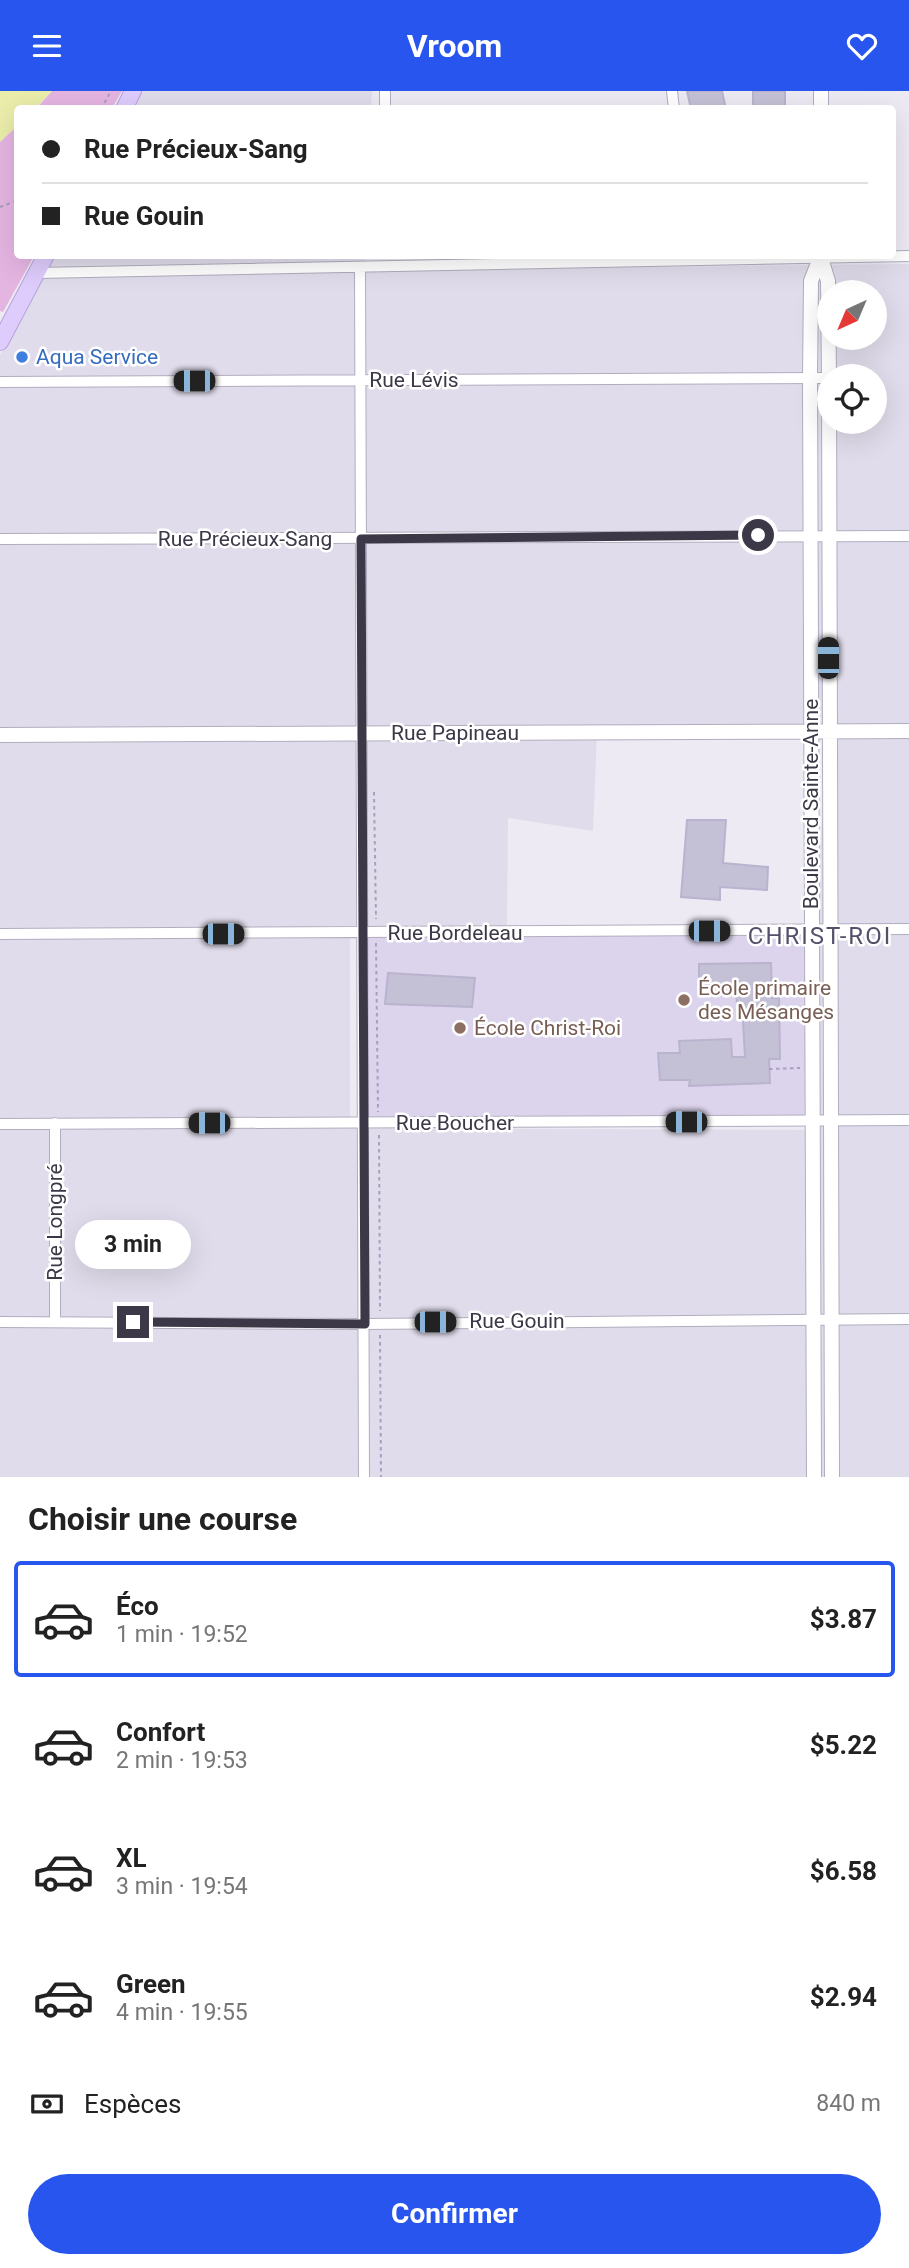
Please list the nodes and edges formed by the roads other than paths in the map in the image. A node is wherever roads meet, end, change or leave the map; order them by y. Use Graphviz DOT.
graph roads {
  1 [pos="44,259"];
  2 [pos="644,259"];
  3 [pos="819,259"];
  4 [pos="821,259"];
  5 [pos="386,261"];
  6 [pos="360,267"];
  7 [pos="36,273"];
  8 [pos="0,342"];
  9 [pos="829,364"];
  10 [pos="810,378"];
  11 [pos="817,378"];
  12 [pos="361,380"];
  13 [pos="0,382"];
  14 [pos="829,434"];
  15 [pos="811,535"];
  16 [pos="828,535"];
  17 [pos="909,536"];
  18 [pos="361,539"];
  19 [pos="0,540"];
  20 [pos="811,731"];
  21 [pos="828,731"];
  22 [pos="909,731"];
  23 [pos="362,734"];
  24 [pos="0,736"];
  25 [pos="909,929"];
  26 [pos="811,930"];
  27 [pos="830,930"];
  28 [pos="363,933"];
  29 [pos="0,934"];
  30 [pos="909,1120"];
  31 [pos="814,1121"];
  32 [pos="832,1121"];
  33 [pos="55,1123"];
  34 [pos="363,1123"];
  35 [pos="0,1124"];
  36 [pos="814,1319"];
  37 [pos="833,1319"];
  38 [pos="909,1319"];
  39 [pos="0,1322"];
  40 [pos="55,1322"];
  41 [pos="365,1324"];
  42 [pos="364,1477"];
  43 [pos="814,1477"];
  44 [pos="832,1477"];
  1 -- 7 [label="main road"];
  2 -- 5 [label="street"];
  3 -- 10 [label="street, Boulevard Sainte-Anne"];
  4 -- 9 [label="street, Boulevard Sainte-Anne"];
  5 -- 6 [label="street"];
  6 -- 7 [label="street"];
  6 -- 12 [label="street"];
  7 -- 8 [label="main road"];
  10 -- 11 [label="street, Rue Lévis"];
  10 -- 12 [label="street, Rue Lévis"];
  10 -- 15 [label="street, Boulevard Sainte-Anne"];
  12 -- 13 [label="street, Rue Lévis"];
  12 -- 18 [label="street"];
  14 -- 16 [label="street, Boulevard Sainte-Anne"];
  15 -- 16 [label="street, Rue Précieux-Sang"];
  15 -- 18 [label="street, Rue Précieux-Sang"];
  15 -- 20 [label="street, Boulevard Sainte-Anne"];
  16 -- 17 [label="street, Rue Précieux-Sang"];
  16 -- 21 [label="street, Boulevard Sainte-Anne"];
  18 -- 19 [label="street, Rue Précieux-Sang"];
  18 -- 23 [label="street"];
  20 -- 21 [label="street, Rue Papineau"];
  20 -- 23 [label="street, Rue Papineau"];
  20 -- 26 [label="street, Boulevard Sainte-Anne"];
  21 -- 22 [label="street, Rue Papineau"];
  21 -- 27 [label="street, Boulevard Sainte-Anne"];
  23 -- 24 [label="street, Rue Papineau"];
  23 -- 28 [label="street"];
  25 -- 27 [label="street, Rue Bordeleau"];
  26 -- 27 [label="street, Rue Bordeleau"];
  26 -- 28 [label="street, Rue Bordeleau"];
  26 -- 31 [label="street, Boulevard Sainte-Anne"];
  27 -- 32 [label="street, Boulevard Sainte-Anne"];
  28 -- 29 [label="street, Rue Bordeleau"];
  28 -- 34 [label="street"];
  30 -- 32 [label="street, Rue Boucher"];
  31 -- 32 [label="street, Rue Boucher"];
  31 -- 34 [label="street, Rue Boucher"];
  31 -- 36 [label="street, Boulevard Sainte-Anne"];
  32 -- 37 [label="street, Boulevard Sainte-Anne"];
  33 -- 34 [label="street, Rue Boucher"];
  33 -- 35 [label="street, Rue Boucher"];
  33 -- 40 [label="street, Rue Longpré"];
  34 -- 41 [label="street"];
  36 -- 37 [label="street, Rue Gouin"];
  36 -- 41 [label="street, Rue Gouin"];
  36 -- 43 [label="street, Boulevard Sainte-Anne"];
  37 -- 38 [label="street, Rue Gouin"];
  37 -- 44 [label="street, Boulevard Sainte-Anne"];
  39 -- 40 [label="street, Rue Gouin"];
  40 -- 41 [label="street, Rue Gouin"];
  41 -- 42 [label="street"];
}
